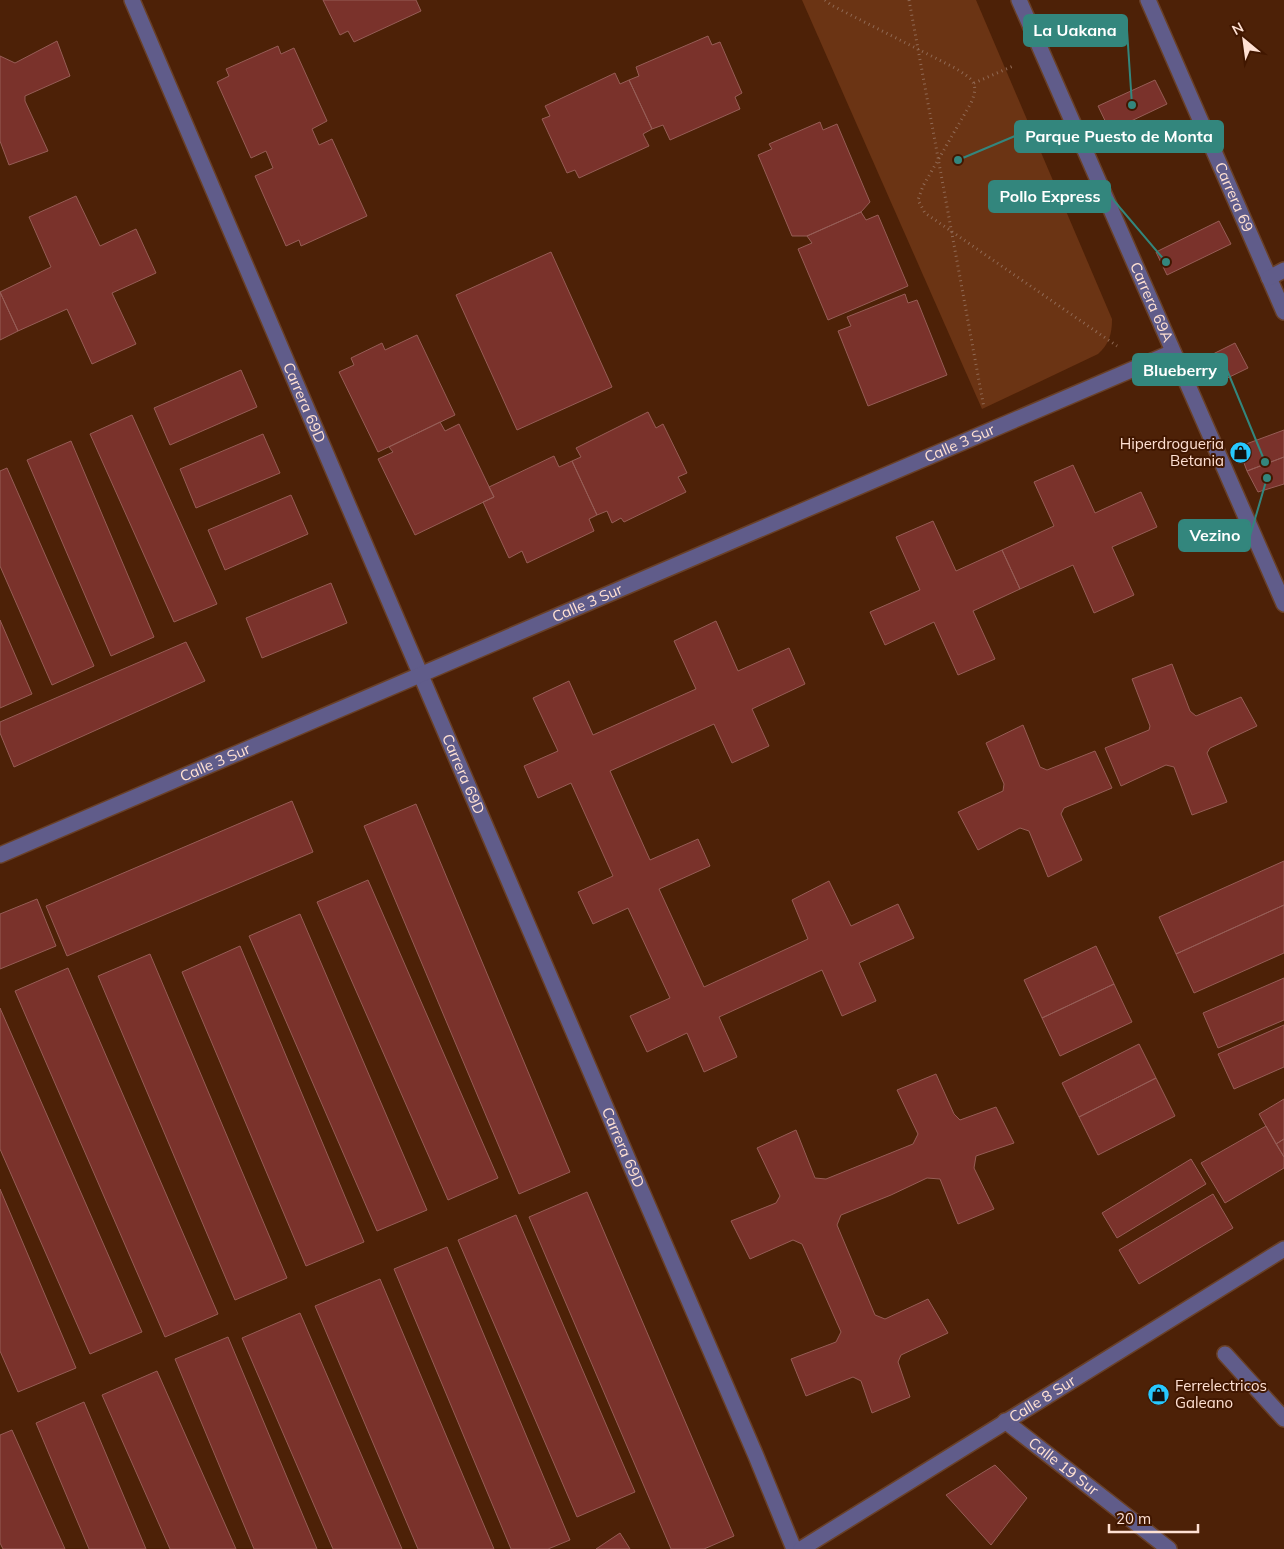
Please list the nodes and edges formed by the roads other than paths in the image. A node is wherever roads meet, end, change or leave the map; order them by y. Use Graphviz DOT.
graph roads {
  1 [pos="132,0"];
  2 [pos="1019,0"];
  3 [pos="1148,0"];
  4 [pos="1284,270"];
  5 [pos="1270,278"];
  6 [pos="1284,312"];
  7 [pos="1173,352"];
  8 [pos="1284,604"];
  9 [pos="421,675"];
  10 [pos="0,855"];
  11 [pos="1284,1249"];
  12 [pos="1224,1354"];
  13 [pos="1284,1419"];
  14 [pos="1005,1421"];
  15 [pos="794,1549"];
  16 [pos="801,1549"];
  17 [pos="1169,1549"];
  1 -- 9 [label="street, Carrera 69D"];
  2 -- 7 [label="street, Carrera 69A"];
  3 -- 5 [label="street, Carrera 69"];
  4 -- 5 [label="street"];
  5 -- 6 [label="street, Carrera 69"];
  7 -- 8 [label="street, Carrera 69A"];
  7 -- 9 [label="street, Calle 3 Sur"];
  9 -- 10 [label="street, Calle 3 Sur"];
  9 -- 15 [label="street, Carrera 69D"];
  11 -- 14 [label="street, Calle 8 Sur"];
  12 -- 13 [label="street"];
  14 -- 16 [label="street, Calle 8 Sur"];
  14 -- 17 [label="street, Calle 19 Sur"];
}
